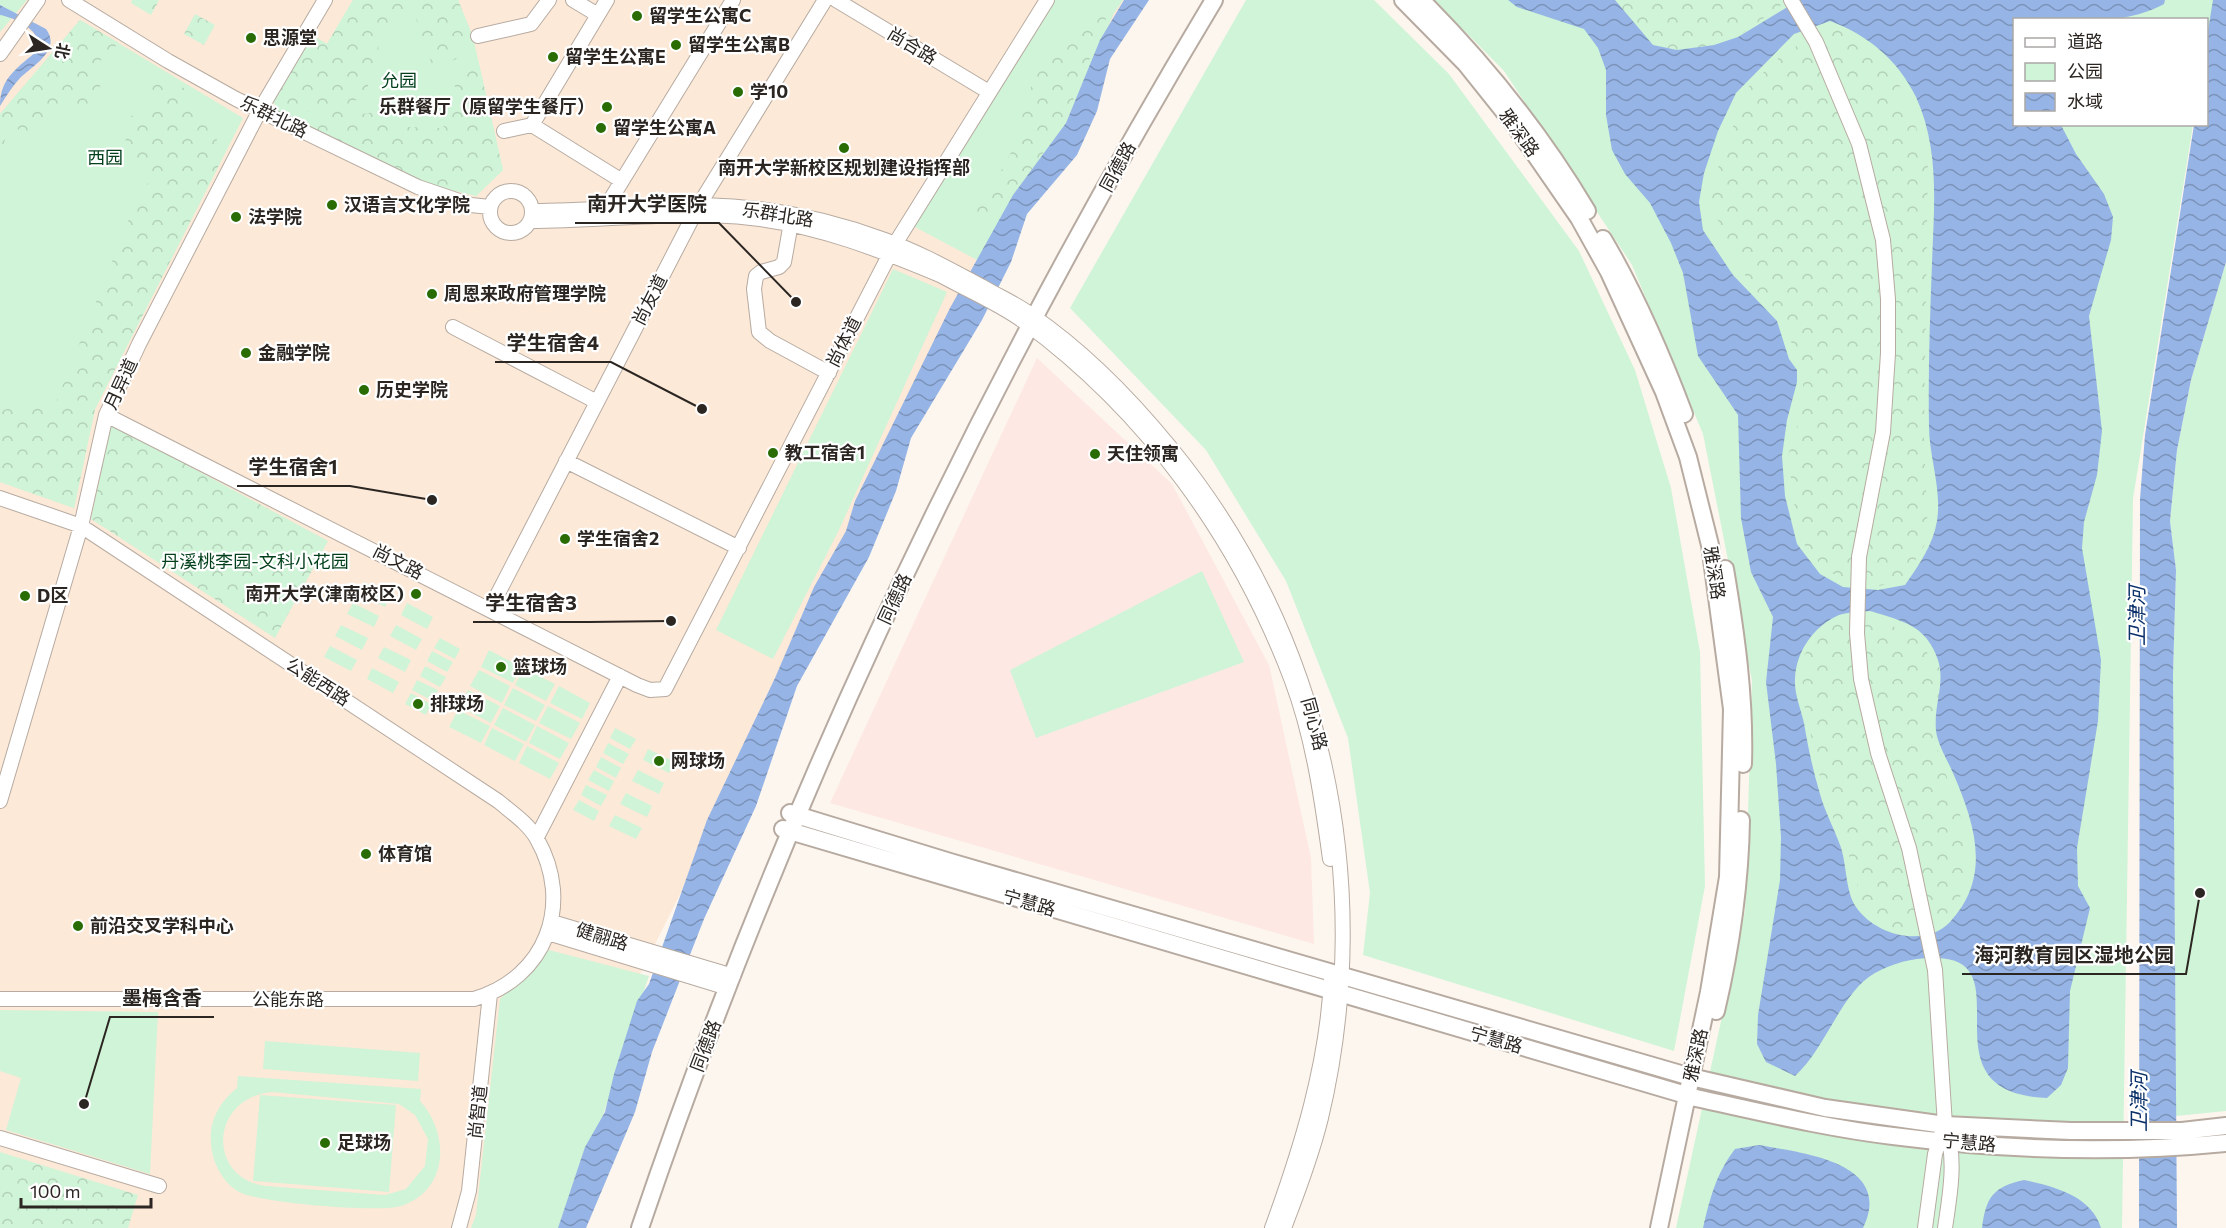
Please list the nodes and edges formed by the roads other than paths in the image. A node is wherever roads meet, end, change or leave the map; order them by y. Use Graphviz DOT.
graph roads {
  1 [pos="38,0"];
  2 [pos="69,0"];
  3 [pos="326,0"];
  4 [pos="549,0"];
  5 [pos="573,0"];
  6 [pos="607,0"];
  7 [pos="734,0"];
  8 [pos="825,0"];
  9 [pos="836,0"];
  10 [pos="1047,0"];
  11 [pos="1204,0"];
  12 [pos="1214,0"];
  13 [pos="1403,0"];
  14 [pos="1421,0"];
  15 [pos="1791,0"];
  16 [pos="598,15"];
  17 [pos="478,36"];
  18 [pos="0,54"];
  19 [pos="989,92"];
  20 [pos="260,110"];
  21 [pos="532,125"];
  22 [pos="504,132"];
  23 [pos="622,181"];
  24 [pos="490,207"];
  25 [pos="697,210"];
  26 [pos="601,215"];
  27 [pos="532,216"];
  28 [pos="791,220"];
  29 [pos="892,249"];
  30 [pos="1028,318"];
  31 [pos="453,327"];
  32 [pos="829,373"];
  33 [pos="597,402"];
  34 [pos="106,415"];
  35 [pos="566,461"];
  36 [pos="0,498"];
  37 [pos="81,526"];
  38 [pos="739,548"];
  39 [pos="490,609"];
  40 [pos="620,676"];
  41 [pos="658,691"];
  42 [pos="0,801"];
  43 [pos="794,814"];
  44 [pos="787,831"];
  45 [pos="537,837"];
  46 [pos="550,928"];
  47 [pos="1336,975"];
  48 [pos="726,981"];
  49 [pos="1335,993"];
  50 [pos="490,994"];
  51 [pos="0,999"];
  52 [pos="1696,1078"];
  53 [pos="1691,1097"];
  54 [pos="2226,1126"];
  55 [pos="0,1138"];
  56 [pos="1943,1139"];
  57 [pos="2182,1139"];
  58 [pos="2134,1141"];
  59 [pos="1972,1143"];
  60 [pos="2226,1143"];
  61 [pos="1952,1168"];
  62 [pos="159,1186"];
  63 [pos="459,1228"];
  64 [pos="630,1228"];
  65 [pos="640,1228"];
  66 [pos="1272,1228"];
  67 [pos="1284,1228"];
  68 [pos="1659,1228"];
  69 [pos="1667,1228"];
  70 [pos="1925,1228"];
  71 [pos="1945,1228"];
  1 -- 18 [label="street"];
  2 -- 20 [label="street, 乐群北路"];
  3 -- 20 [label="street, 月异道"];
  4 -- 17 [label="street"];
  5 -- 16 [label="street"];
  6 -- 16 [label="street"];
  7 -- 23 [label="street"];
  8 -- 25 [label="street, 尚友道"];
  9 -- 19 [label="street, 尚合路"];
  10 -- 19 [label="street, 尚体道"];
  11 -- 30 [label="main road, 同德路"];
  12 -- 30 [label="main road, 同德路"];
  13 -- 52 [label="main road, 雅深路"];
  14 -- 52 [label="main road, 雅深路"];
  15 -- 56 [label="street"];
  16 -- 21 [label="street"];
  19 -- 29 [label="street, 尚体道"];
  20 -- 24 [label="street, 乐群北路"];
  20 -- 34 [label="street, 月异道"];
  21 -- 22 [label="street"];
  21 -- 23 [label="street"];
  23 -- 26 [label="street"];
  24 -- 27 [label="street"];
  24 -- 27 [label="street"];
  25 -- 26 [label="street, 乐群北路"];
  25 -- 28 [label="street, 乐群北路"];
  25 -- 33 [label="street, 尚友道"];
  26 -- 27 [label="street, 乐群北路"];
  28 -- 29 [label="street, 乐群北路"];
  28 -- 32 [label="street"];
  29 -- 30 [label="street, 乐群北路"];
  29 -- 32 [label="street, 尚体道"];
  30 -- 43 [label="main road, 同德路"];
  30 -- 47 [label="street, 同心路"];
  31 -- 33 [label="street"];
  32 -- 38 [label="street, 尚体道"];
  33 -- 35 [label="street, 尚友道"];
  34 -- 37 [label="street, 月异道"];
  34 -- 39 [label="street, 尚文路"];
  35 -- 38 [label="street"];
  35 -- 39 [label="street, 尚友道"];
  36 -- 37 [label="street, 公能西路"];
  37 -- 42 [label="street, 月异道"];
  37 -- 45 [label="street, 公能西路"];
  38 -- 41 [label="street, 尚体道"];
  39 -- 40 [label="street, 尚文路"];
  40 -- 41 [label="street, 尚文路"];
  40 -- 45 [label="street"];
  43 -- 44 [label="main road, 同德路"];
  43 -- 47 [label="main road, 宁慧路"];
  44 -- 48 [label="main road, 同德路"];
  44 -- 49 [label="main road, 宁慧路"];
  45 -- 46 [label="street, 公能西路"];
  46 -- 48 [label="street, 健翮路"];
  46 -- 50 [label="street, 公能东路"];
  47 -- 49 [label="street, 同心路"];
  47 -- 52 [label="main road, 宁慧路"];
  48 -- 64 [label="main road, 同德路"];
  48 -- 65 [label="main road, 同德路"];
  49 -- 53 [label="main road, 宁慧路"];
  49 -- 66 [label="street, 同心路"];
  49 -- 67 [label="street, 同心路"];
  50 -- 51 [label="street, 公能东路"];
  50 -- 63 [label="street, 尚智道"];
  52 -- 53 [label="main road, 雅深路"];
  52 -- 56 [label="main road, 宁慧路"];
  53 -- 56 [label="main road, 宁慧路"];
  53 -- 68 [label="main road, 雅深路"];
  53 -- 69 [label="main road, 雅深路"];
  54 -- 57 [label="main road, 宁慧路"];
  55 -- 62 [label="street"];
  56 -- 58 [label="main road, 宁慧路"];
  56 -- 59 [label="main road, 宁慧路"];
  56 -- 61 [label="street"];
  56 -- 70 [label="street"];
  57 -- 58 [label="main road, 宁慧路"];
  57 -- 60 [label="main road, 宁慧路"];
  58 -- 59 [label="main road, 宁慧路"];
  59 -- 61 [label="street"];
  61 -- 71 [label="street"];
}
